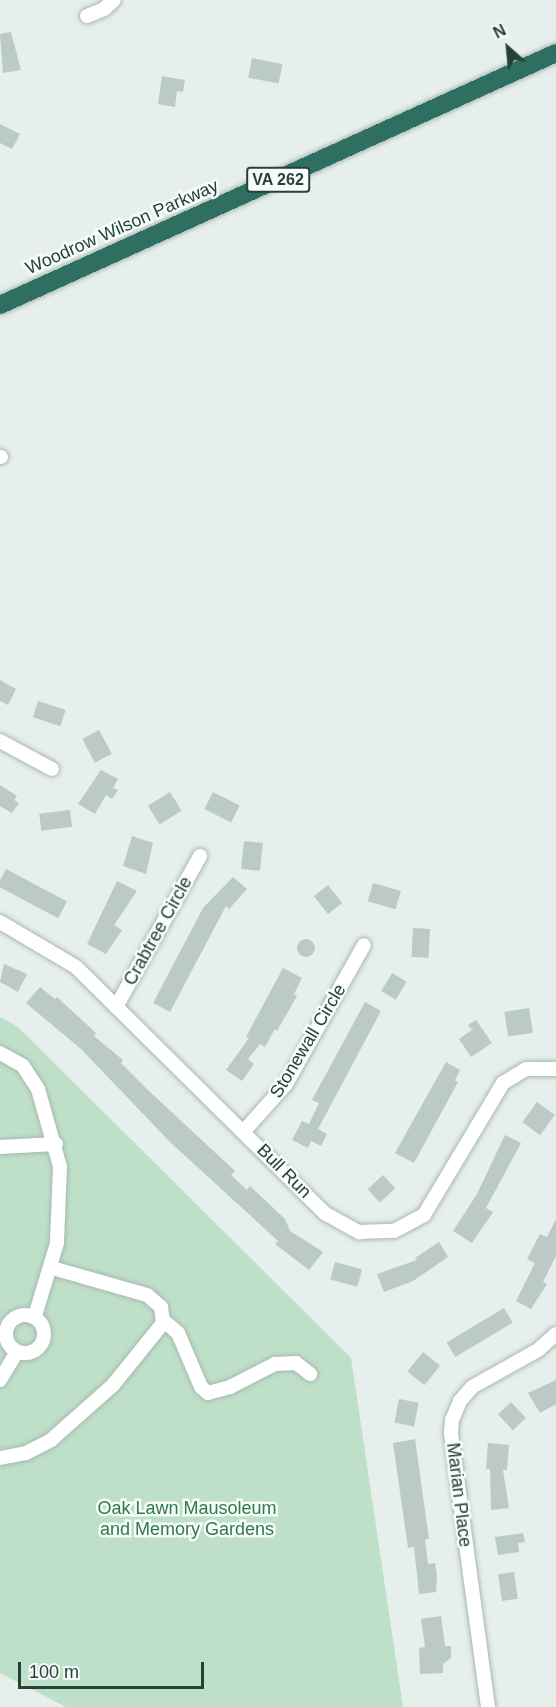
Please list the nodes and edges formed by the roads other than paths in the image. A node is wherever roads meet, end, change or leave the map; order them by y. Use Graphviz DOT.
graph roads {
  1 [pos="114,0"];
  2 [pos="87,16"];
  3 [pos="556,53"];
  4 [pos="0,305"];
  5 [pos="0,741"];
  6 [pos="52,769"];
  7 [pos="200,856"];
  8 [pos="0,922"];
  9 [pos="364,945"];
  10 [pos="116,1006"];
  11 [pos="0,1053"];
  12 [pos="556,1069"];
  13 [pos="244,1131"];
  14 [pos="56,1144"];
  15 [pos="0,1148"];
  16 [pos="52,1268"];
  17 [pos="35,1316"];
  18 [pos="6,1318"];
  19 [pos="163,1320"];
  20 [pos="556,1334"];
  21 [pos="17,1352"];
  22 [pos="310,1374"];
  23 [pos="0,1380"];
  24 [pos="0,1458"];
  25 [pos="488,1707"];
  1 -- 2 [label="street"];
  3 -- 4 [label="highway, Woodrow Wilson Parkway / VA 262"];
  5 -- 6 [label="street"];
  7 -- 10 [label="street, Crabtree Circle"];
  8 -- 10 [label="street, Bull Run"];
  9 -- 13 [label="street, Stonewall Circle"];
  10 -- 13 [label="street, Bull Run"];
  11 -- 14 [label="street"];
  12 -- 13 [label="street, Bull Run"];
  14 -- 15 [label="street"];
  14 -- 16 [label="street"];
  16 -- 17 [label="street"];
  16 -- 19 [label="street"];
  17 -- 18 [label="street"];
  17 -- 21 [label="street"];
  18 -- 21 [label="street"];
  19 -- 22 [label="street"];
  19 -- 24 [label="street"];
  20 -- 25 [label="street, Marian Place"];
  21 -- 23 [label="street"];
}
